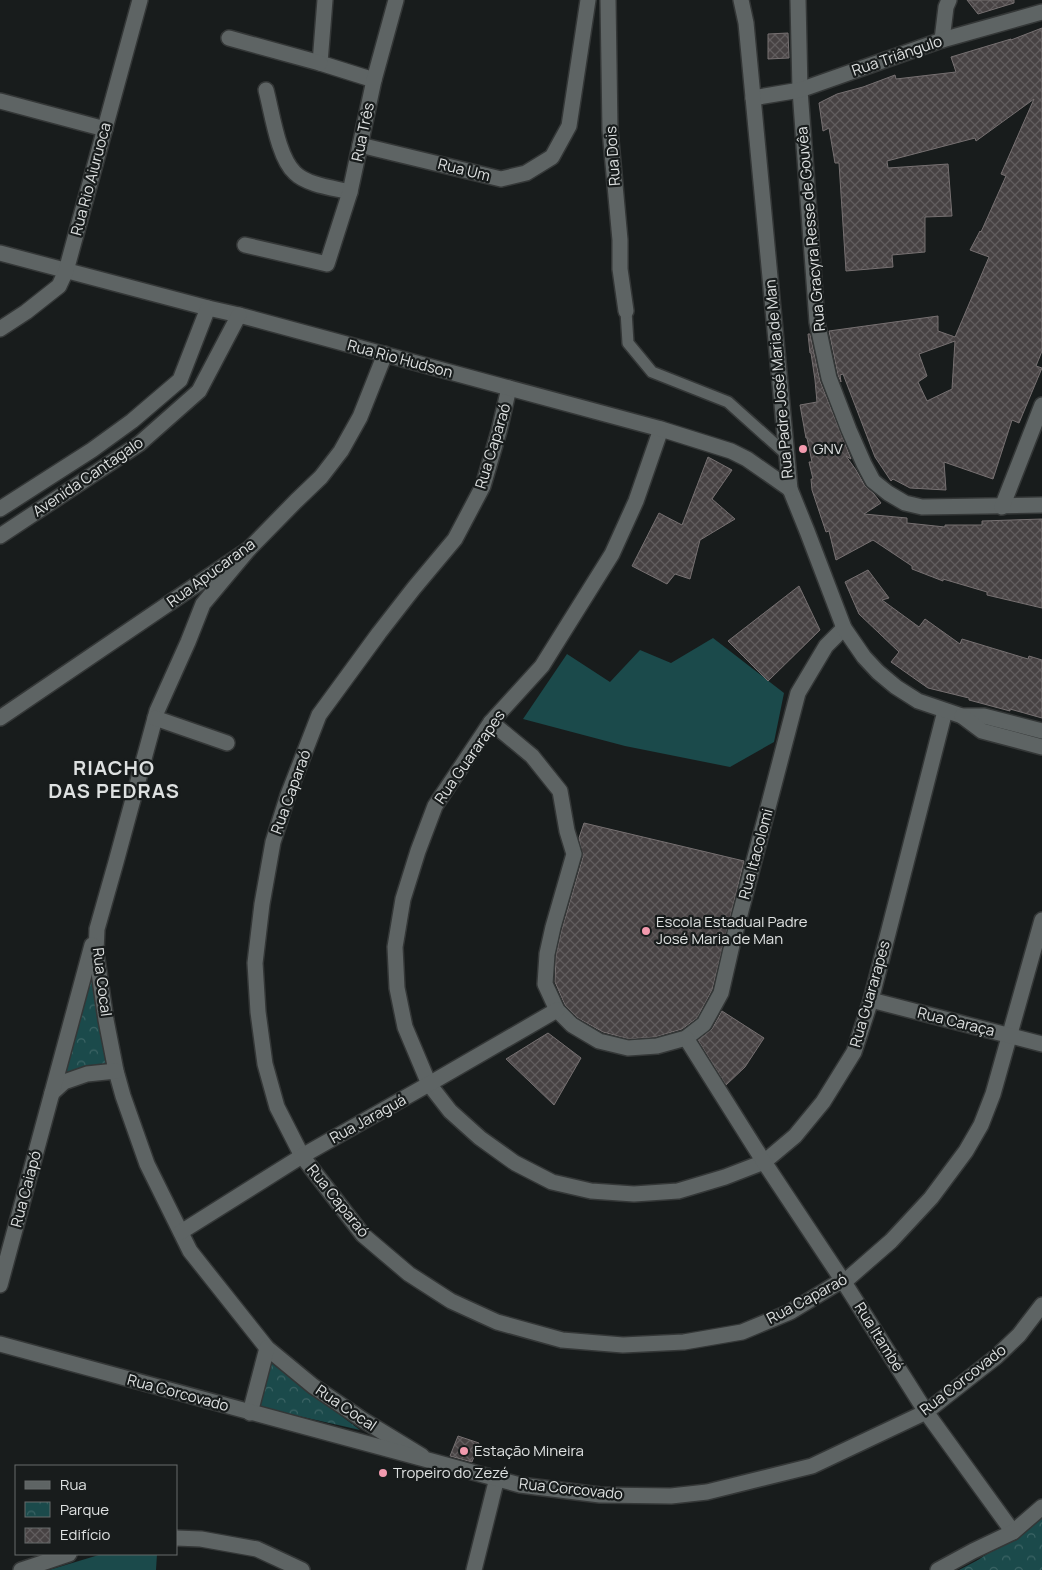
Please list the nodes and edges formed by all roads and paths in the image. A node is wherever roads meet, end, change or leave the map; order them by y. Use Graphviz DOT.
graph roads {
  1 [pos="140,0"];
  2 [pos="325,0"];
  3 [pos="396,0"];
  4 [pos="588,0"];
  5 [pos="608,0"];
  6 [pos="741,0"];
  7 [pos="798,0"];
  8 [pos="949,0"];
  9 [pos="1042,12"];
  10 [pos="229,38"];
  11 [pos="942,40"];
  12 [pos="320,63"];
  13 [pos="374,80"];
  14 [pos="266,90"];
  15 [pos="800,90"];
  16 [pos="753,98"];
  17 [pos="0,101"];
  18 [pos="105,129"];
  19 [pos="360,145"];
  20 [pos="350,192"];
  21 [pos="245,245"];
  22 [pos="0,254"];
  23 [pos="66,271"];
  24 [pos="208,308"];
  25 [pos="626,311"];
  26 [pos="239,315"];
  27 [pos="0,329"];
  28 [pos="384,354"];
  29 [pos="509,388"];
  30 [pos="1042,405"];
  31 [pos="661,429"];
  32 [pos="786,454"];
  33 [pos="790,489"];
  34 [pos="1042,505"];
  35 [pos="1002,507"];
  36 [pos="0,509"];
  37 [pos="0,536"];
  38 [pos="250,549"];
  39 [pos="844,628"];
  40 [pos="945,711"];
  41 [pos="962,716"];
  42 [pos="0,718"];
  43 [pos="155,718"];
  44 [pos="491,722"];
  45 [pos="1042,731"];
  46 [pos="227,743"];
  47 [pos="1042,747"];
  48 [pos="1042,920"];
  49 [pos="97,929"];
  50 [pos="870,1000"];
  51 [pos="558,1010"];
  52 [pos="1010,1035"];
  53 [pos="686,1038"];
  54 [pos="1042,1044"];
  55 [pos="116,1071"];
  56 [pos="429,1084"];
  57 [pos="52,1093"];
  58 [pos="302,1156"];
  59 [pos="764,1162"];
  60 [pos="181,1232"];
  61 [pos="844,1282"];
  62 [pos="0,1285"];
  63 [pos="1042,1305"];
  64 [pos="0,1344"];
  65 [pos="267,1348"];
  66 [pos="926,1412"];
  67 [pos="250,1413"];
  68 [pos="430,1461"];
  69 [pos="497,1478"];
  70 [pos="1042,1507"];
  71 [pos="1013,1532"];
  72 [pos="178,1538"];
  73 [pos="66,1555"];
  74 [pos="21,1570"];
  75 [pos="302,1570"];
  76 [pos="474,1570"];
  77 [pos="938,1570"];
  1 -- 18 [label="street, Rua Rio Aiuruoca"];
  2 -- 12 [label="street"];
  3 -- 13 [label="street, Rua Três"];
  4 -- 19 [label="street, Rua Um"];
  5 -- 25 [label="street, Rua Dois"];
  6 -- 16 [label="street, Rua Padre José Maria de Man"];
  7 -- 15 [label="street, Rua Gracyra Resse de Gouvêa"];
  8 -- 11 [label="street"];
  9 -- 11 [label="street, Rua Triângulo"];
  10 -- 12 [label="street"];
  11 -- 15 [label="street, Rua Triângulo"];
  12 -- 13 [label="street"];
  13 -- 19 [label="street, Rua Três"];
  14 -- 20 [label="street"];
  15 -- 16 [label="street, Rua Triângulo"];
  15 -- 35 [label="street, Rua Gracyra Resse de Gouvêa"];
  16 -- 32 [label="street, Rua Padre José Maria de Man"];
  17 -- 18 [label="street"];
  18 -- 23 [label="street, Rua Rio Aiuruoca"];
  19 -- 20 [label="street, Rua Três"];
  20 -- 21 [label="street, Rua Três"];
  22 -- 23 [label="street, Rua Rio Hudson"];
  23 -- 24 [label="street, Rua Rio Hudson"];
  23 -- 27 [label="street, Rua Rio Aiuruoca"];
  24 -- 26 [label="street, Rua Rio Hudson"];
  24 -- 36 [label="street, Avenida Cantagalo"];
  25 -- 32 [label="street"];
  26 -- 28 [label="street, Rua Rio Hudson"];
  26 -- 37 [label="street, Avenida Cantagalo"];
  28 -- 29 [label="street, Rua Rio Hudson"];
  28 -- 38 [label="street, Rua Apucarana"];
  29 -- 31 [label="street, Rua Rio Hudson"];
  29 -- 58 [label="street, Rua Caparaó"];
  30 -- 35 [label="street"];
  31 -- 33 [label="street, Rua Rio Hudson"];
  31 -- 44 [label="street, Rua Guararapes"];
  32 -- 33 [label="street, Rua Padre José Maria de Man"];
  33 -- 39 [label="street, Rua Padre José Maria de Man"];
  34 -- 35 [label="street, Rua Gracyra Resse de Gouvêa"];
  38 -- 42 [label="street, Rua Apucarana"];
  38 -- 43 [label="street, Rua Cocal"];
  39 -- 40 [label="street, Rua Padre José Maria de Man"];
  39 -- 53 [label="street, Rua Itacolomi"];
  40 -- 41 [label="street, Rua Padre José Maria de Man"];
  40 -- 50 [label="street, Rua Guararapes"];
  41 -- 45 [label="street, Rua Padre José Maria de Man"];
  41 -- 47 [label="street, Rua Padre José Maria de Man"];
  43 -- 46 [label="street"];
  43 -- 49 [label="street, Rua Cocal"];
  44 -- 51 [label="street, Rua Itacolomi"];
  44 -- 56 [label="street, Rua Guararapes"];
  48 -- 52 [label="street, Rua Caparaó"];
  49 -- 55 [label="street, Rua Cocal"];
  49 -- 57 [label="street, Rua Caiapó"];
  50 -- 52 [label="street, Rua Caraça"];
  50 -- 59 [label="street, Rua Guararapes"];
  51 -- 53 [label="street, Rua Itacolomi"];
  51 -- 56 [label="street, Rua Jaraguá"];
  52 -- 54 [label="street, Rua Caraça"];
  52 -- 61 [label="street, Rua Caparaó"];
  53 -- 59 [label="street, Rua Itambé"];
  55 -- 57 [label="street"];
  55 -- 60 [label="street, Rua Cocal"];
  56 -- 58 [label="street, Rua Jaraguá"];
  56 -- 59 [label="street, Rua Guararapes"];
  57 -- 62 [label="street, Rua Caiapó"];
  58 -- 60 [label="street, Rua Jaraguá"];
  58 -- 61 [label="street, Rua Caparaó"];
  59 -- 61 [label="street, Rua Itambé"];
  60 -- 65 [label="street, Rua Cocal"];
  61 -- 66 [label="street, Rua Itambé"];
  63 -- 66 [label="street, Rua Corcovado"];
  64 -- 67 [label="street, Rua Corcovado"];
  65 -- 67 [label="street"];
  65 -- 68 [label="street, Rua Cocal"];
  66 -- 69 [label="street, Rua Corcovado"];
  66 -- 71 [label="street, Rua Itambé"];
  67 -- 68 [label="street, Rua Corcovado"];
  68 -- 69 [label="street, Rua Corcovado"];
  69 -- 76 [label="street"];
  70 -- 71 [label="street"];
  71 -- 77 [label="street"];
  72 -- 75 [label="street"];
  73 -- 74 [label="street"];
}
